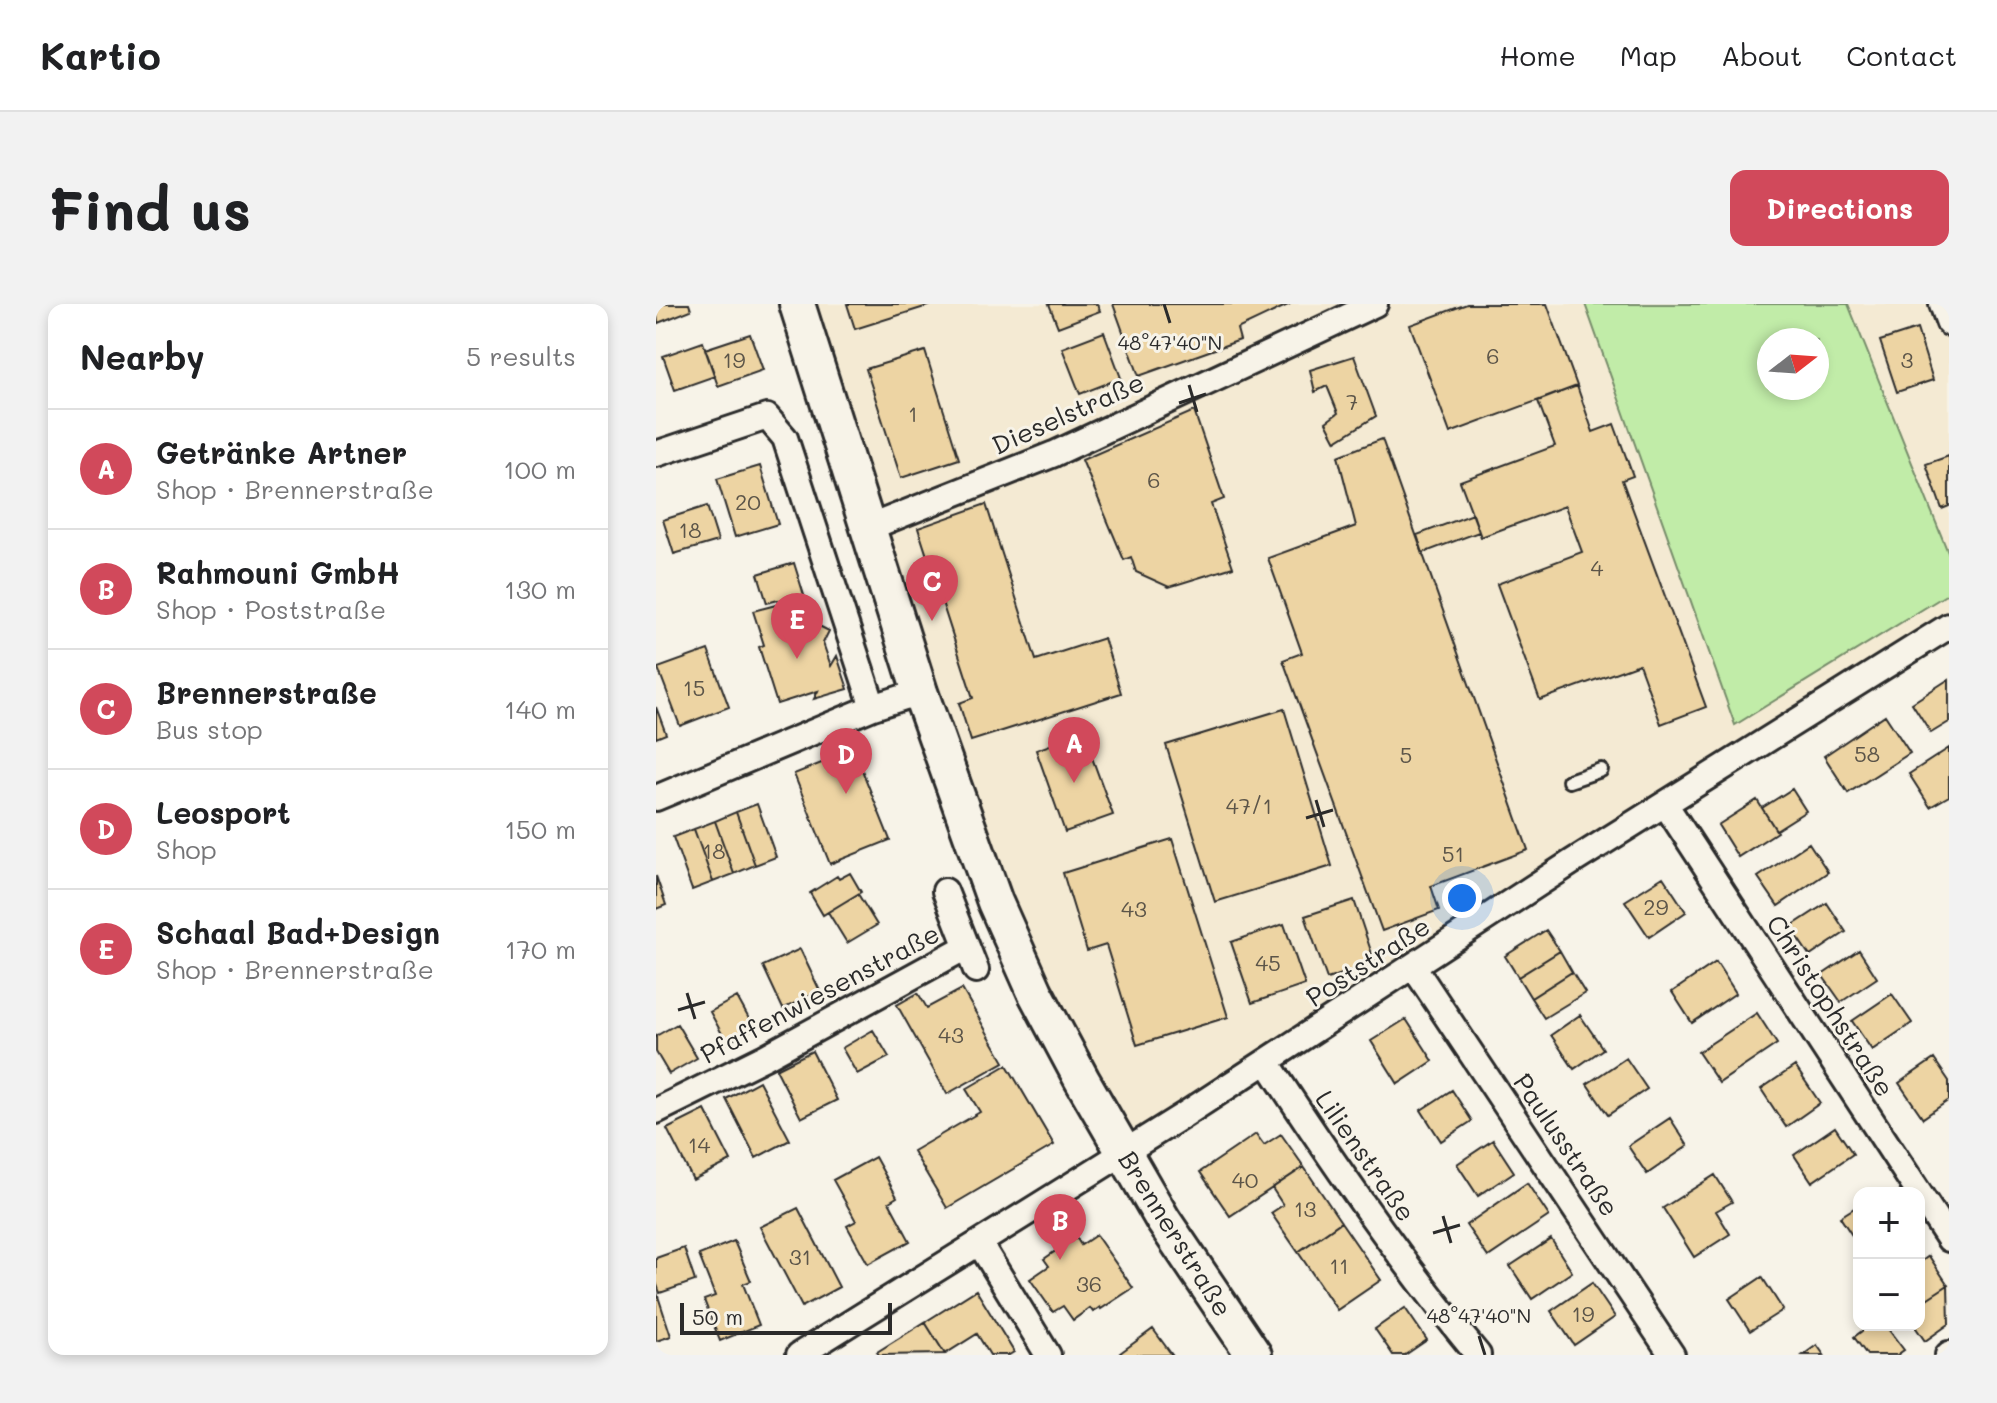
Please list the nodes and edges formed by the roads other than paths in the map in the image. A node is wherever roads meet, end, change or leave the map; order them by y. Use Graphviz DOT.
graph roads {
  1 [pos="797,304"];
  2 [pos="1942,304"];
  3 [pos="1368,305"];
  4 [pos="1949,323"];
  5 [pos="658,446"];
  6 [pos="868,528"];
  7 [pos="1949,626"];
  8 [pos="920,692"];
  9 [pos="873,707"];
  10 [pos="1601,770"];
  11 [pos="1569,781"];
  12 [pos="656,798"];
  13 [pos="1665,804"];
  14 [pos="945,891"];
  15 [pos="966,947"];
  16 [pos="1413,966"];
  17 [pos="976,970"];
  18 [pos="1267,1062"];
  19 [pos="656,1111"];
  20 [pos="1123,1153"];
  21 [pos="1949,1239"];
  22 [pos="980,1244"];
  23 [pos="799,1355"];
  24 [pos="1048,1355"];
  25 [pos="1254,1355"];
  26 [pos="1478,1355"];
  27 [pos="1672,1355"];
  1 -- 6 [label="main road, Brennerstraße"];
  2 -- 4 [label="street"];
  3 -- 6 [label="street, Dieselstraße"];
  5 -- 9 [label="street"];
  6 -- 8 [label="main road, Brennerstraße"];
  7 -- 13 [label="street, Poststraße"];
  8 -- 9 [label="street"];
  8 -- 20 [label="main road, Brennerstraße"];
  9 -- 12 [label="street"];
  10 -- 11 [label="lane"];
  13 -- 16 [label="street, Poststraße"];
  13 -- 21 [label="street, Christophstraße"];
  14 -- 15 [label="street, Pfaffenwiesenstraße"];
  15 -- 17 [label="street, Pfaffenwiesenstraße"];
  15 -- 19 [label="street, Pfaffenwiesenstraße"];
  16 -- 18 [label="street, Poststraße"];
  16 -- 27 [label="street, Paulusstraße"];
  18 -- 20 [label="street, Poststraße"];
  18 -- 26 [label="street, Lilienstraße"];
  20 -- 22 [label="street, Poststraße"];
  20 -- 25 [label="main road, Brennerstraße"];
  22 -- 23 [label="street, Poststraße"];
  22 -- 24 [label="street"];
}
